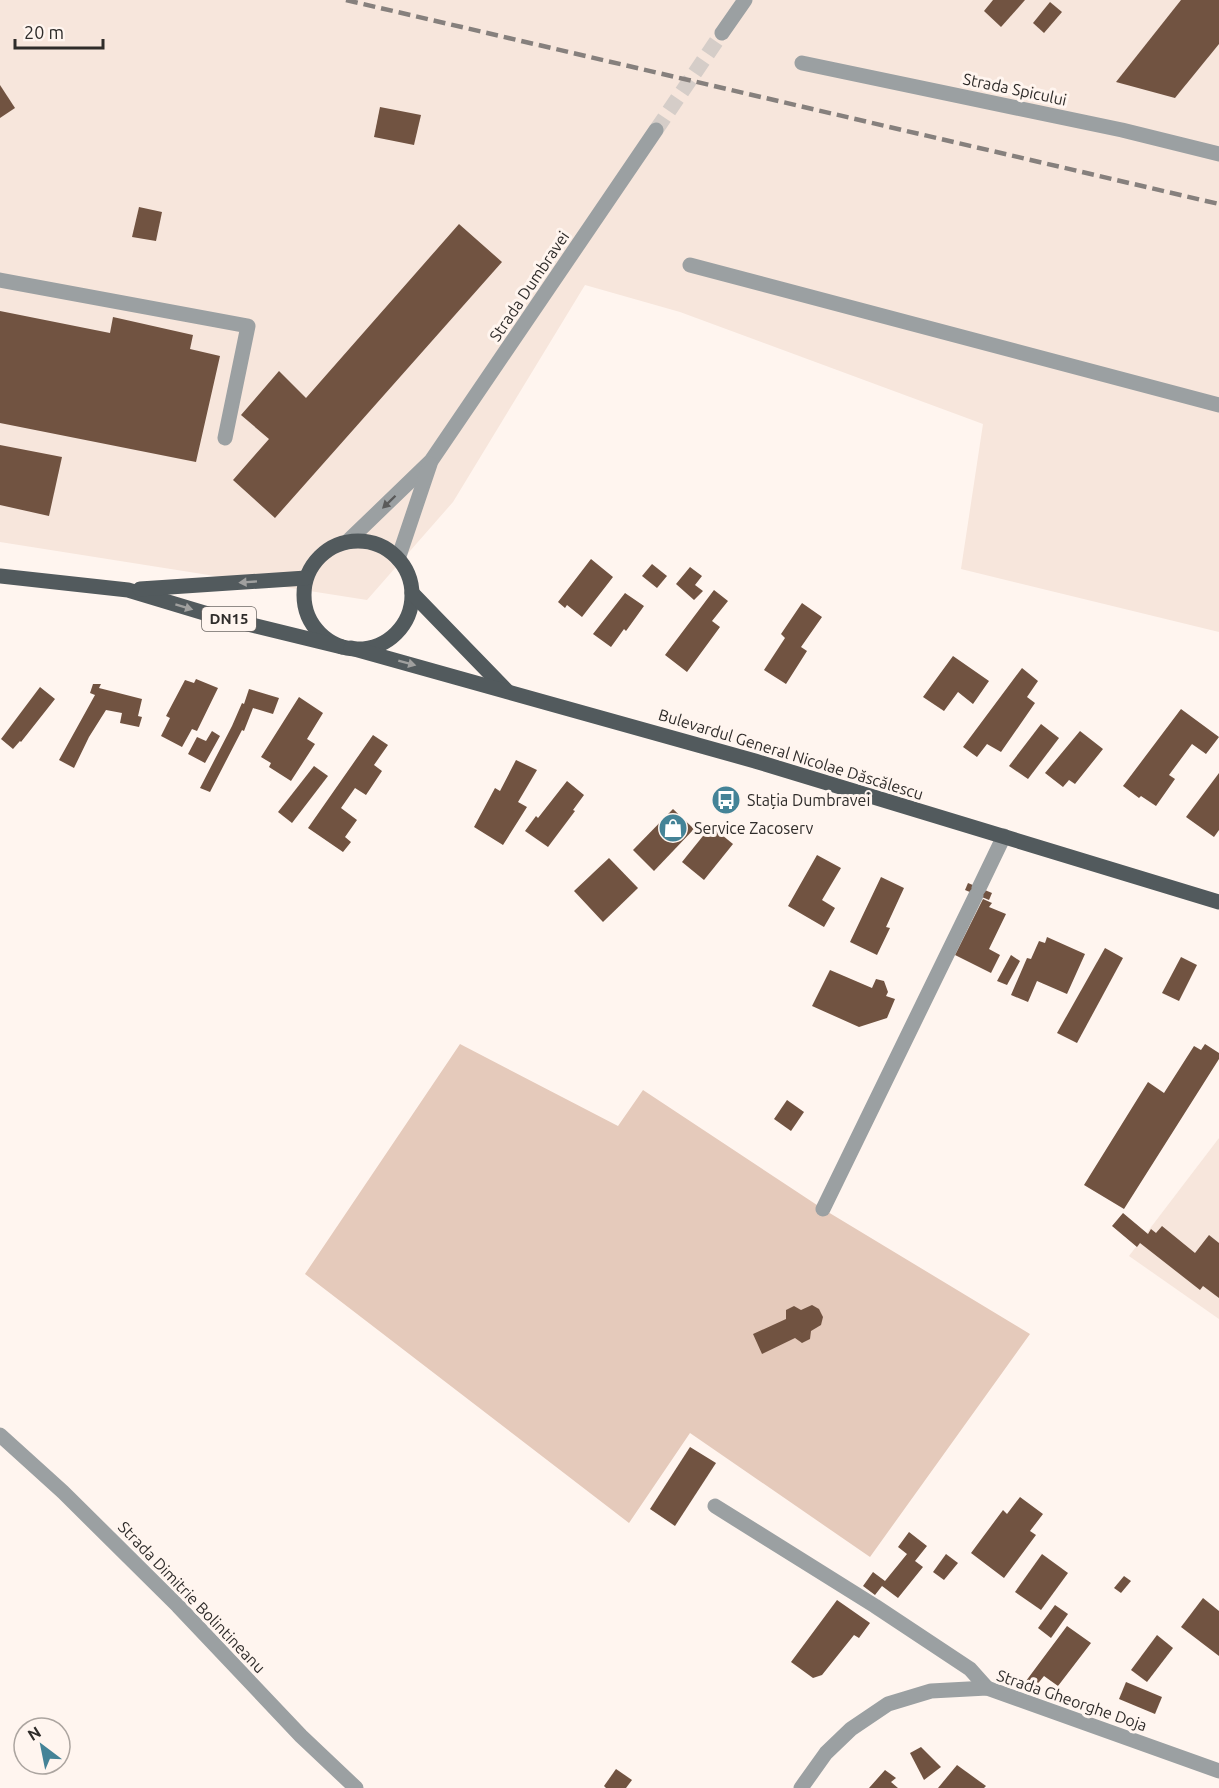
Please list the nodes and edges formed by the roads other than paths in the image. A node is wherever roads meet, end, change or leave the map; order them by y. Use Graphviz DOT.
graph roads {
  1 [pos="745,0"];
  2 [pos="722,33"];
  3 [pos="802,63"];
  4 [pos="656,130"];
  5 [pos="1219,154"];
  6 [pos="690,266"];
  7 [pos="0,280"];
  8 [pos="1219,405"];
  9 [pos="225,438"];
  10 [pos="431,461"];
  11 [pos="347,542"];
  12 [pos="398,559"];
  13 [pos="0,576"];
  14 [pos="306,578"];
  15 [pos="128,590"];
  16 [pos="412,593"];
  17 [pos="346,647"];
  18 [pos="507,691"];
  19 [pos="1004,836"];
  20 [pos="1219,902"];
  21 [pos="823,1209"];
  22 [pos="0,1435"];
  23 [pos="715,1506"];
  24 [pos="987,1688"];
  25 [pos="1219,1771"];
  26 [pos="356,1788"];
  27 [pos="801,1788"];
  1 -- 2 [label="street"];
  3 -- 5 [label="street, Strada Spicului"];
  4 -- 10 [label="street, Strada Dumbravei"];
  6 -- 8 [label="street"];
  7 -- 9 [label="street"];
  10 -- 11 [label="street, one-way"];
  10 -- 12 [label="street"];
  11 -- 12 [label="main road"];
  11 -- 14 [label="main road"];
  12 -- 16 [label="main road"];
  13 -- 15 [label="main road, Bulevardul General Nicolae Dăscălescu / DN15"];
  14 -- 15 [label="main road, one-way"];
  14 -- 17 [label="main road"];
  15 -- 17 [label="main road, Bulevardul General Nicolae Dăscălescu / DN15, one-way"];
  16 -- 17 [label="main road"];
  16 -- 18 [label="main road"];
  17 -- 18 [label="main road, Bulevardul General Nicolae Dăscălescu / DN15, one-way"];
  18 -- 19 [label="main road, Bulevardul General Nicolae Dăscălescu / DN15"];
  19 -- 20 [label="main road, Bulevardul General Nicolae Dăscălescu / DN15"];
  19 -- 21 [label="street"];
  22 -- 26 [label="street, Strada Dimitrie Bolintineanu"];
  23 -- 24 [label="street"];
  24 -- 25 [label="street, Strada Gheorghe Doja"];
  24 -- 27 [label="street, Strada Gheorghe Doja"];
}
